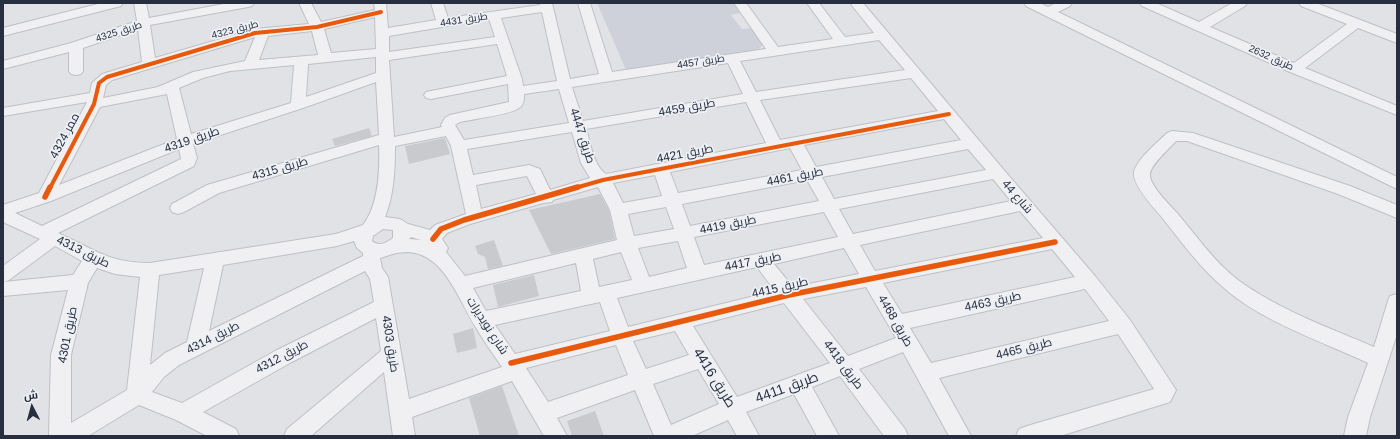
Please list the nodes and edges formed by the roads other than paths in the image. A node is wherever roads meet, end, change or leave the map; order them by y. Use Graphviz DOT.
graph roads {
  1 [pos="117,3"];
  2 [pos="140,3"];
  3 [pos="190,3"];
  4 [pos="305,3"];
  5 [pos="438,3"];
  6 [pos="482,3"];
  7 [pos="584,3"];
  8 [pos="740,3"];
  9 [pos="813,3"];
  10 [pos="856,3"];
  11 [pos="1030,3"];
  12 [pos="1066,3"];
  13 [pos="1146,3"];
  14 [pos="1241,3"];
  15 [pos="1305,3"];
  16 [pos="240,4"];
  17 [pos="546,6"];
  18 [pos="380,7"];
  19 [pos="1048,12"];
  20 [pos="489,16"];
  21 [pos="166,19"];
  22 [pos="443,23"];
  23 [pos="143,24"];
  24 [pos="1357,24"];
  25 [pos="317,27"];
  26 [pos="1200,27"];
  27 [pos="3,32"];
  28 [pos="263,32"];
  29 [pos="382,34"];
  30 [pos="884,35"];
  31 [pos="1397,39"];
  32 [pos="501,40"];
  33 [pos="841,41"];
  34 [pos="76,46"];
  35 [pos="774,52"];
  36 [pos="382,54"];
  37 [pos="325,57"];
  38 [pos="732,58"];
  39 [pos="301,60"];
  40 [pos="251,64"];
  41 [pos="3,65"];
  42 [pos="149,65"];
  43 [pos="1295,69"];
  44 [pos="76,71"];
  45 [pos="915,73"];
  46 [pos="383,75"];
  47 [pos="606,76"];
  48 [pos="564,83"];
  49 [pos="516,85"];
  50 [pos="172,87"];
  51 [pos="96,94"];
  52 [pos="431,95"];
  53 [pos="751,97"];
  54 [pos="298,105"];
  55 [pos="1397,111"];
  56 [pos="4,112"];
  57 [pos="949,114"];
  58 [pos="579,125"];
  59 [pos="451,130"];
  60 [pos="386,140"];
  61 [pos="185,141"];
  62 [pos="795,143"];
  63 [pos="972,143"];
  64 [pos="459,146"];
  65 [pos="775,146"];
  66 [pos="661,169"];
  67 [pos="997,173"];
  68 [pos="812,174"];
  69 [pos="603,180"];
  70 [pos="468,181"];
  71 [pos="1397,184"];
  72 [pos="384,196"];
  73 [pos="46,197"];
  74 [pos="546,198"];
  75 [pos="671,200"];
  76 [pos="1024,204"];
  77 [pos="830,205"];
  78 [pos="1395,207"];
  79 [pos="178,208"];
  80 [pos="3,210"];
  81 [pos="618,210"];
  82 [pos="3,215"];
  83 [pos="475,218"];
  84 [pos="401,227"];
  85 [pos="371,228"];
  86 [pos="683,233"];
  87 [pos="48,235"];
  88 [pos="433,239"];
  89 [pos="325,242"];
  90 [pos="849,242"];
  91 [pos="1055,242"];
  92 [pos="627,244"];
  93 [pos="583,254"];
  94 [pos="378,255"];
  95 [pos="441,258"];
  96 [pos="93,259"];
  97 [pos="215,260"];
  98 [pos="761,260"];
  99 [pos="150,270"];
  100 [pos="698,273"];
  101 [pos="3,275"];
  102 [pos="870,279"];
  103 [pos="1089,281"];
  104 [pos="79,282"];
  105 [pos="460,284"];
  106 [pos="643,285"];
  107 [pos="3,289"];
  108 [pos="599,294"];
  109 [pos="789,295"];
  110 [pos="1397,301"];
  111 [pos="384,306"];
  112 [pos="482,320"];
  113 [pos="680,321"];
  114 [pos="898,323"];
  115 [pos="1122,325"];
  116 [pos="620,335"];
  117 [pos="908,342"];
  118 [pos="196,347"];
  119 [pos="392,353"];
  120 [pos="701,359"];
  121 [pos="1380,360"];
  122 [pos="845,366"];
  123 [pos="514,367"];
  124 [pos="926,372"];
  125 [pos="639,379"];
  126 [pos="799,384"];
  127 [pos="137,395"];
  128 [pos="732,408"];
  129 [pos="401,411"];
  130 [pos="184,412"];
  131 [pos="543,413"];
  132 [pos="60,436"];
  133 [pos="69,436"];
  134 [pos="228,436"];
  135 [pos="295,436"];
  136 [pos="404,436"];
  137 [pos="556,436"];
  138 [pos="666,436"];
  139 [pos="748,436"];
  140 [pos="828,436"];
  141 [pos="897,436"];
  142 [pos="960,436"];
  143 [pos="1027,436"];
  144 [pos="1355,436"];
  1 -- 27 [label="street"];
  2 -- 23 [label="street"];
  3 -- 21 [label="street"];
  4 -- 25 [label="street"];
  5 -- 22 [label="street"];
  6 -- 20 [label="street"];
  7 -- 47 [label="street"];
  8 -- 35 [label="street"];
  9 -- 33 [label="street"];
  10 -- 30 [label="street, شارع 44"];
  11 -- 19 [label="street"];
  12 -- 19 [label="street"];
  13 -- 26 [label="street, طريق 2632"];
  14 -- 26 [label="street"];
  15 -- 24 [label="street"];
  16 -- 21 [label="street, طريق 4325"];
  17 -- 20 [label="street, طريق 4431"];
  17 -- 48 [label="street, طريق 4447"];
  18 -- 25 [label="street, طريق 4323"];
  18 -- 29 [label="street"];
  19 -- 71 [label="street"];
  20 -- 22 [label="street, طريق 4431"];
  20 -- 32 [label="street"];
  21 -- 23 [label="street, طريق 4325"];
  22 -- 29 [label="street, طريق 4431"];
  23 -- 34 [label="street, طريق 4325"];
  23 -- 42 [label="street"];
  24 -- 31 [label="street"];
  24 -- 43 [label="street"];
  25 -- 28 [label="street, طريق 4323"];
  25 -- 37 [label="street"];
  26 -- 43 [label="street, طريق 2632"];
  28 -- 40 [label="street"];
  28 -- 42 [label="street, طريق 4323"];
  29 -- 36 [label="street"];
  30 -- 33 [label="street, طريق 4457"];
  30 -- 45 [label="street, شارع 44"];
  32 -- 36 [label="street"];
  32 -- 49 [label="street"];
  33 -- 35 [label="street, طريق 4457"];
  34 -- 41 [label="street, طريق 4325"];
  34 -- 44 [label="street"];
  35 -- 38 [label="street, طريق 4457"];
  36 -- 37 [label="street"];
  36 -- 46 [label="street"];
  37 -- 39 [label="street"];
  38 -- 47 [label="street, طريق 4457"];
  38 -- 53 [label="street"];
  39 -- 40 [label="street"];
  39 -- 54 [label="street"];
  40 -- 50 [label="street"];
  42 -- 51 [label="street, طريق 4323"];
  43 -- 55 [label="street, طريق 2632"];
  45 -- 53 [label="street, طريق 4459"];
  45 -- 57 [label="street, شارع 44"];
  46 -- 54 [label="street, طريق 4319"];
  46 -- 60 [label="street"];
  47 -- 48 [label="street, طريق 4457"];
  48 -- 49 [label="street, طريق 4457"];
  48 -- 58 [label="street, طريق 4447"];
  49 -- 52 [label="street, طريق 4457"];
  49 -- 59 [label="street"];
  50 -- 51 [label="street"];
  50 -- 61 [label="street"];
  51 -- 56 [label="street"];
  51 -- 73 [label="street, ممر 4324"];
  53 -- 58 [label="street, طريق 4459"];
  53 -- 65 [label="street"];
  54 -- 61 [label="street, طريق 4319"];
  57 -- 62 [label="street, طريق 4421"];
  57 -- 63 [label="street, شارع 44"];
  58 -- 64 [label="street, طريق 4459"];
  58 -- 69 [label="street, طريق 4447"];
  59 -- 60 [label="street, طريق 4315"];
  59 -- 64 [label="street"];
  60 -- 72 [label="street"];
  60 -- 79 [label="street, طريق 4315"];
  61 -- 73 [label="street, طريق 4319"];
  61 -- 87 [label="street"];
  62 -- 65 [label="street, طريق 4421"];
  62 -- 68 [label="street, طريق 4468"];
  63 -- 67 [label="street, شارع 44"];
  63 -- 68 [label="street, طريق 4461"];
  64 -- 70 [label="street"];
  65 -- 66 [label="street, طريق 4421"];
  66 -- 69 [label="street, طريق 4421"];
  66 -- 75 [label="street"];
  67 -- 76 [label="street, شارع 44"];
  67 -- 77 [label="street, طريق 4419"];
  68 -- 75 [label="street, طريق 4461"];
  68 -- 77 [label="street, طريق 4468"];
  69 -- 74 [label="street, طريق 4421"];
  69 -- 81 [label="street, طريق 4447"];
  70 -- 74 [label="street"];
  70 -- 83 [label="street"];
  72 -- 84 [label="street"];
  72 -- 85 [label="street"];
  73 -- 80 [label="street, طريق 4319"];
  74 -- 83 [label="street, طريق 4421"];
  75 -- 81 [label="street, طريق 4461"];
  75 -- 86 [label="street"];
  76 -- 90 [label="street, طريق 4417"];
  76 -- 91 [label="street, شارع 44"];
  77 -- 86 [label="street, طريق 4419"];
  77 -- 90 [label="street, طريق 4468"];
  78 -- 121 [label="street"];
  81 -- 92 [label="street, طريق 4447"];
  82 -- 87 [label="street, طريق 4313"];
  83 -- 88 [label="street, طريق 4421"];
  84 -- 85 [label="street, طريق 4313"];
  84 -- 88 [label="street"];
  84 -- 94 [label="street"];
  85 -- 89 [label="street, طريق 4313"];
  85 -- 94 [label="street, طريق 4303"];
  86 -- 92 [label="street, طريق 4419"];
  86 -- 100 [label="street"];
  87 -- 96 [label="street, طريق 4313"];
  87 -- 101 [label="street"];
  88 -- 95 [label="street, شارع نويديرات"];
  89 -- 94 [label="street, طريق 4313"];
  89 -- 97 [label="street, طريق 4313"];
  90 -- 98 [label="street, طريق 4417"];
  90 -- 102 [label="street, طريق 4468"];
  91 -- 102 [label="street, طريق 4415"];
  91 -- 103 [label="street, شارع 44"];
  92 -- 93 [label="street, طريق 4419"];
  92 -- 106 [label="street, طريق 4447"];
  93 -- 105 [label="street, طريق 4419"];
  93 -- 108 [label="street"];
  94 -- 95 [label="street, شارع نويديرات"];
  94 -- 111 [label="street, طريق 4303"];
  94 -- 118 [label="street, طريق 4314"];
  95 -- 105 [label="street, شارع نويديرات"];
  96 -- 99 [label="street, طريق 4313"];
  96 -- 104 [label="street, طريق 4301"];
  97 -- 99 [label="street, طريق 4313"];
  97 -- 118 [label="street"];
  98 -- 100 [label="street, طريق 4417"];
  98 -- 109 [label="street, طريق 4418"];
  99 -- 127 [label="street"];
  100 -- 106 [label="street, طريق 4417"];
  102 -- 109 [label="street, طريق 4415"];
  102 -- 114 [label="street, طريق 4468"];
  103 -- 114 [label="street, طريق 4463"];
  103 -- 115 [label="street, شارع 44"];
  104 -- 107 [label="street"];
  104 -- 132 [label="street, طريق 4301"];
  105 -- 112 [label="street, شارع نويديرات"];
  106 -- 108 [label="street, طريق 4417"];
  108 -- 112 [label="street, طريق 4417"];
  108 -- 116 [label="street"];
  109 -- 113 [label="street, طريق 4415"];
  109 -- 122 [label="street, طريق 4418"];
  110 -- 121 [label="street"];
  111 -- 119 [label="street, طريق 4303"];
  111 -- 130 [label="street, طريق 4312"];
  112 -- 123 [label="street, شارع نويديرات"];
  113 -- 116 [label="street, طريق 4415"];
  113 -- 120 [label="street, طريق 4416"];
  114 -- 117 [label="street, طريق 4468"];
  115 -- 124 [label="street, طريق 4465"];
  115 -- 143 [label="street, شارع 44"];
  116 -- 123 [label="street, طريق 4415"];
  116 -- 125 [label="street"];
  117 -- 122 [label="street, طريق 4411"];
  117 -- 124 [label="street, طريق 4468"];
  118 -- 127 [label="street, طريق 4314"];
  119 -- 129 [label="street, طريق 4303"];
  119 -- 135 [label="street"];
  120 -- 125 [label="street"];
  120 -- 128 [label="street, طريق 4416"];
  121 -- 144 [label="street"];
  122 -- 126 [label="street, طريق 4411"];
  122 -- 141 [label="street, طريق 4418"];
  123 -- 129 [label="street"];
  123 -- 131 [label="street, شارع نويديرات"];
  124 -- 142 [label="street, طريق 4468"];
  125 -- 131 [label="street"];
  125 -- 138 [label="street"];
  126 -- 128 [label="street, طريق 4411"];
  126 -- 140 [label="street"];
  127 -- 130 [label="street"];
  127 -- 133 [label="street, طريق 4314"];
  128 -- 138 [label="street, طريق 4411"];
  128 -- 139 [label="street, طريق 4416"];
  129 -- 136 [label="street, طريق 4303"];
  130 -- 134 [label="street"];
  131 -- 137 [label="street, شارع نويديرات"];
}
